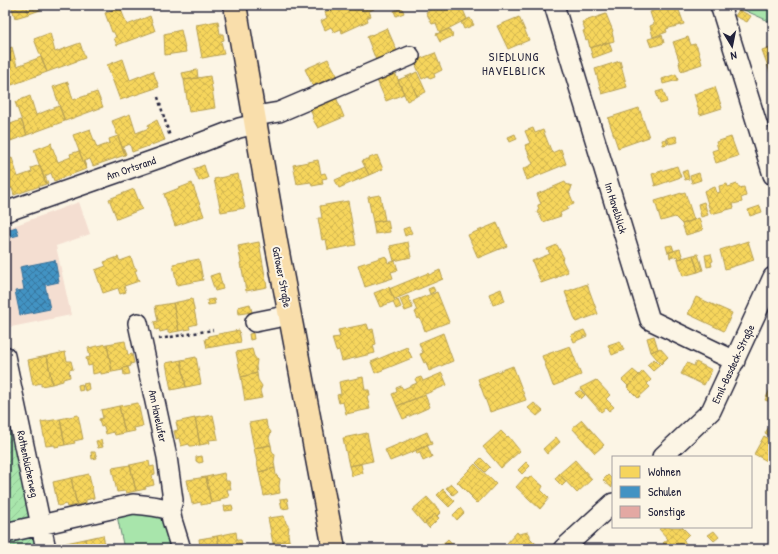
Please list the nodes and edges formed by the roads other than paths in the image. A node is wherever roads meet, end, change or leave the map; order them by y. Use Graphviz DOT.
graph roads {
  1 [pos="235,5"];
  2 [pos="554,5"];
  3 [pos="720,5"];
  4 [pos="410,56"];
  5 [pos="255,120"];
  6 [pos="773,175"];
  7 [pos="5,212"];
  8 [pos="773,277"];
  9 [pos="290,315"];
  10 [pos="255,322"];
  11 [pos="138,323"];
  12 [pos="5,356"];
  13 [pos="734,361"];
  14 [pos="663,456"];
  15 [pos="612,503"];
  16 [pos="170,510"];
  17 [pos="42,525"];
  18 [pos="5,533"];
  19 [pos="46,549"];
  20 [pos="181,549"];
  21 [pos="334,549"];
  22 [pos="563,549"];
  1 -- 5 [label="main road, Gatower Straße"];
  2 -- 13 [label="street, Im Havelblick"];
  3 -- 6 [label="street"];
  4 -- 5 [label="street, Am Ortsrand"];
  5 -- 7 [label="street, Am Ortsrand"];
  5 -- 9 [label="main road, Gatower Straße"];
  8 -- 13 [label="street, Emil-Basdeck-Straße"];
  9 -- 10 [label="street"];
  9 -- 21 [label="main road, Gatower Straße"];
  11 -- 16 [label="street, Am Havelufer"];
  12 -- 17 [label="street, Rothenbücherweg"];
  13 -- 14 [label="street, Emil-Basdeck-Straße"];
  15 -- 22 [label="street"];
  16 -- 17 [label="street"];
  16 -- 20 [label="street, Am Havelufer"];
  17 -- 18 [label="street"];
  17 -- 19 [label="street, Rothenbücherweg"];
}
